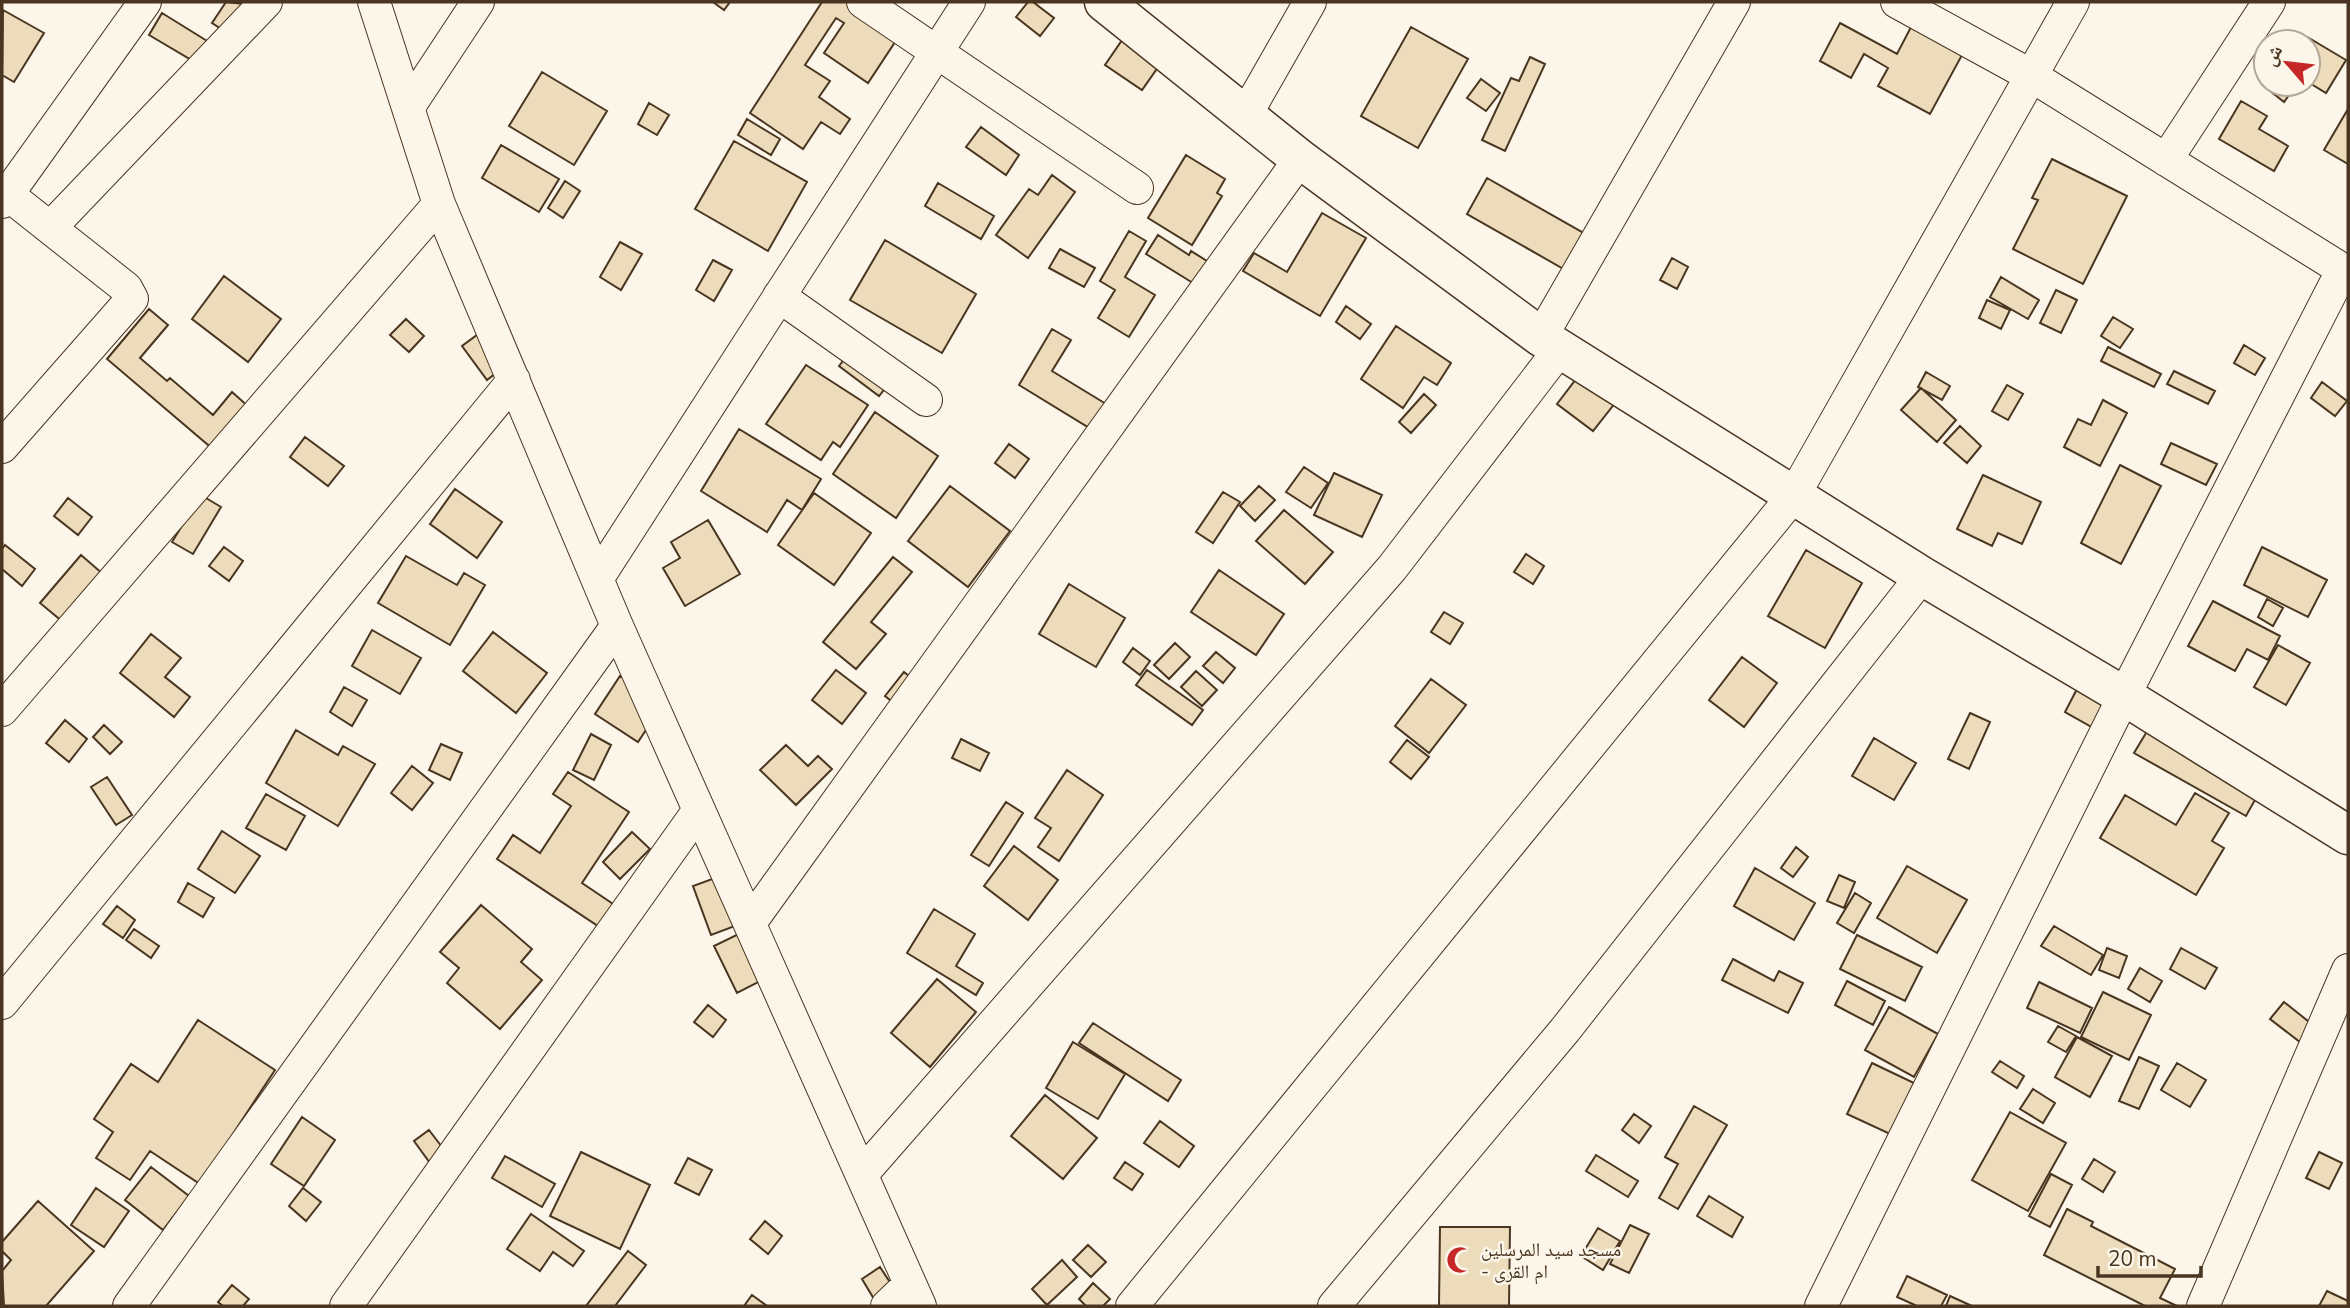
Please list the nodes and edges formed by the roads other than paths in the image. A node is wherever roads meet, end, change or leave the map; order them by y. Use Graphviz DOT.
graph roads {
  1 [pos="145,2"];
  2 [pos="266,2"];
  3 [pos="374,2"];
  4 [pos="478,2"];
  5 [pos="863,2"];
  6 [pos="968,2"];
  7 [pos="1104,2"];
  8 [pos="1310,2"];
  9 [pos="1734,2"];
  10 [pos="1897,2"];
  11 [pos="2073,2"];
  12 [pos="2269,2"];
  13 [pos="937,51"];
  14 [pos="2030,75"];
  15 [pos="408,108"];
  16 [pos="1245,116"];
  17 [pos="1300,159"];
  18 [pos="2166,160"];
  19 [pos="1137,188"];
  20 [pos="4,195"];
  21 [pos="439,204"];
  22 [pos="51,227"];
  23 [pos="2346,271"];
  24 [pos="779,296"];
  25 [pos="1551,343"];
  26 [pos="514,380"];
  27 [pos="926,400"];
  28 [pos="2,447"];
  29 [pos="1794,495"];
  30 [pos="599,576"];
  31 [pos="1922,576"];
  32 [pos="617,626"];
  33 [pos="2124,696"];
  34 [pos="2,710"];
  35 [pos="699,810"];
  36 [pos="2348,835"];
  37 [pos="750,923"];
  38 [pos="2348,970"];
  39 [pos="2,1003"];
  40 [pos="862,1174"];
  41 [pos="915,1295"];
  42 [pos="1148,1301"];
  43 [pos="129,1306"];
  44 [pos="346,1306"];
  45 [pos="887,1306"];
  46 [pos="1334,1306"];
  47 [pos="1821,1306"];
  48 [pos="2203,1306"];
  1 -- 20 [label="street"];
  2 -- 22 [label="street"];
  3 -- 15 [label="street"];
  4 -- 15 [label="street"];
  5 -- 13 [label="street"];
  6 -- 13 [label="street"];
  7 -- 16 [label="street"];
  8 -- 16 [label="street"];
  9 -- 25 [label="street"];
  10 -- 14 [label="street"];
  11 -- 14 [label="street"];
  12 -- 18 [label="street"];
  13 -- 19 [label="street"];
  13 -- 24 [label="street"];
  14 -- 18 [label="street"];
  14 -- 29 [label="street"];
  15 -- 21 [label="street"];
  16 -- 17 [label="street"];
  17 -- 25 [label="street"];
  17 -- 37 [label="street"];
  18 -- 23 [label="street"];
  20 -- 22 [label="street"];
  21 -- 26 [label="street"];
  21 -- 34 [label="street"];
  22 -- 28 [label="street"];
  23 -- 33 [label="street"];
  24 -- 27 [label="street"];
  24 -- 30 [label="street"];
  25 -- 29 [label="street"];
  25 -- 40 [label="street"];
  26 -- 30 [label="street"];
  26 -- 39 [label="street"];
  29 -- 31 [label="street"];
  29 -- 42 [label="street"];
  30 -- 32 [label="street"];
  31 -- 33 [label="street"];
  31 -- 46 [label="street"];
  32 -- 35 [label="street"];
  32 -- 43 [label="street"];
  33 -- 36 [label="street"];
  33 -- 47 [label="street"];
  35 -- 37 [label="street"];
  35 -- 44 [label="street"];
  37 -- 40 [label="street"];
  38 -- 48 [label="street"];
  40 -- 41 [label="street"];
  41 -- 45 [label="street"];
}
